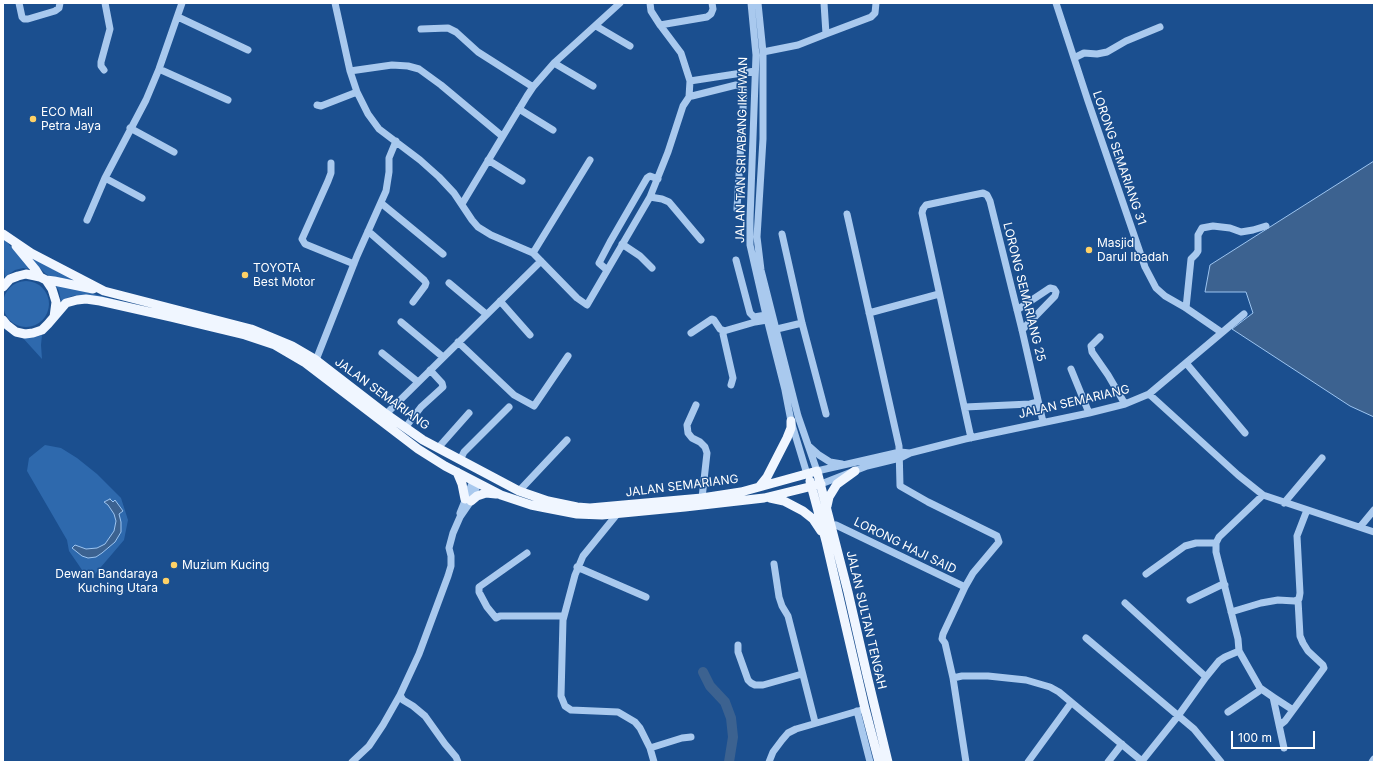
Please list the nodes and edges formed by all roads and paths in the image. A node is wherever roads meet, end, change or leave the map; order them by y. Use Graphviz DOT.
graph roads {
  1 [pos="19,3"];
  2 [pos="60,3"];
  3 [pos="104,3"];
  4 [pos="182,3"];
  5 [pos="335,3"];
  6 [pos="620,3"];
  7 [pos="650,3"];
  8 [pos="712,3"];
  9 [pos="751,3"];
  10 [pos="758,3"];
  11 [pos="824,3"];
  12 [pos="876,3"];
  13 [pos="1056,3"];
  14 [pos="178,17"];
  15 [pos="660,25"];
  16 [pos="596,26"];
  17 [pos="1160,27"];
  18 [pos="421,29"];
  19 [pos="826,34"];
  20 [pos="630,46"];
  21 [pos="248,50"];
  22 [pos="763,52"];
  23 [pos="1074,58"];
  24 [pos="554,64"];
  25 [pos="159,69"];
  26 [pos="104,70"];
  27 [pos="350,71"];
  28 [pos="755,71"];
  29 [pos="690,81"];
  30 [pos="593,86"];
  31 [pos="533,87"];
  32 [pos="357,92"];
  33 [pos="689,97"];
  34 [pos="228,100"];
  35 [pos="317,105"];
  36 [pos="519,109"];
  37 [pos="130,128"];
  38 [pos="553,130"];
  39 [pos="502,136"];
  40 [pos="396,141"];
  41 [pos="174,152"];
  42 [pos="488,160"];
  43 [pos="590,160"];
  44 [pos="331,163"];
  45 [pos="105,178"];
  46 [pos="658,179"];
  47 [pos="522,181"];
  48 [pos="650,197"];
  49 [pos="142,198"];
  50 [pos="380,203"];
  51 [pos="462,204"];
  52 [pos="737,208"];
  53 [pos="847,214"];
  54 [pos="87,220"];
  55 [pos="1266,226"];
  56 [pos="368,231"];
  57 [pos="782,234"];
  58 [pos="7,236"];
  59 [pos="701,240"];
  60 [pos="622,244"];
  61 [pos="533,253"];
  62 [pos="443,254"];
  63 [pos="736,260"];
  64 [pos="541,261"];
  65 [pos="354,264"];
  66 [pos="652,268"];
  67 [pos="607,270"];
  68 [pos="43,278"];
  69 [pos="449,283"];
  70 [pos="3,287"];
  71 [pos="104,291"];
  72 [pos="939,294"];
  73 [pos="500,301"];
  74 [pos="413,302"];
  75 [pos="1186,308"];
  76 [pos="1017,310"];
  77 [pos="869,313"];
  78 [pos="486,314"];
  79 [pos="1244,314"];
  80 [pos="54,317"];
  81 [pos="766,318"];
  82 [pos="3,320"];
  83 [pos="401,322"];
  84 [pos="802,324"];
  85 [pos="777,329"];
  86 [pos="1022,330"];
  87 [pos="724,331"];
  88 [pos="1221,332"];
  89 [pos="691,333"];
  90 [pos="530,335"];
  91 [pos="1100,337"];
  92 [pos="458,342"];
  93 [pos="382,353"];
  94 [pos="568,356"];
  95 [pos="443,357"];
  96 [pos="316,360"];
  97 [pos="1186,363"];
  98 [pos="1071,369"];
  99 [pos="430,370"];
  100 [pos="418,382"];
  101 [pos="731,385"];
  102 [pos="788,388"];
  103 [pos="1149,394"];
  104 [pos="1038,402"];
  105 [pos="1126,404"];
  106 [pos="696,405"];
  107 [pos="509,407"];
  108 [pos="965,408"];
  109 [pos="469,413"];
  110 [pos="1089,413"];
  111 [pos="386,414"];
  112 [pos="826,414"];
  113 [pos="792,421"];
  114 [pos="1043,422"];
  115 [pos="405,428"];
  116 [pos="1245,433"];
  117 [pos="971,438"];
  118 [pos="567,440"];
  119 [pos="808,444"];
  120 [pos="439,448"];
  121 [pos="900,455"];
  122 [pos="1322,458"];
  123 [pos="460,460"];
  124 [pos="847,465"];
  125 [pos="817,471"];
  126 [pos="854,471"];
  127 [pos="457,472"];
  128 [pos="807,474"];
  129 [pos="475,482"];
  130 [pos="821,484"];
  131 [pos="811,486"];
  132 [pos="759,487"];
  133 [pos="519,491"];
  134 [pos="501,494"];
  135 [pos="1263,495"];
  136 [pos="702,498"];
  137 [pos="764,498"];
  138 [pos="468,500"];
  139 [pos="1284,503"];
  140 [pos="827,510"];
  141 [pos="1307,510"];
  142 [pos="1374,510"];
  143 [pos="618,513"];
  144 [pos="602,515"];
  145 [pos="836,525"];
  146 [pos="1360,527"];
  147 [pos="604,530"];
  148 [pos="1374,532"];
  149 [pos="826,541"];
  150 [pos="1216,543"];
  151 [pos="527,553"];
  152 [pos="774,564"];
  153 [pos="578,567"];
  154 [pos="1146,574"];
  155 [pos="1225,585"];
  156 [pos="965,587"];
  157 [pos="646,598"];
  158 [pos="1190,600"];
  159 [pos="1298,600"];
  160 [pos="1125,603"];
  161 [pos="1231,612"];
  162 [pos="564,616"];
  163 [pos="1086,638"];
  164 [pos="738,645"];
  165 [pos="1239,651"];
  166 [pos="802,674"];
  167 [pos="1206,676"];
  168 [pos="952,678"];
  169 [pos="1260,688"];
  170 [pos="400,695"];
  171 [pos="1273,697"];
  172 [pos="1071,703"];
  173 [pos="861,710"];
  174 [pos="1293,710"];
  175 [pos="1228,712"];
  176 [pos="1178,716"];
  177 [pos="816,722"];
  178 [pos="1280,725"];
  179 [pos="691,737"];
  180 [pos="1122,744"];
  181 [pos="650,748"];
  182 [pos="1284,748"];
  183 [pos="1374,759"];
  184 [pos="352,762"];
  185 [pos="458,762"];
  186 [pos="654,762"];
  187 [pos="769,762"];
  188 [pos="870,762"];
  189 [pos="880,762"];
  190 [pos="888,762"];
  191 [pos="966,762"];
  192 [pos="1028,762"];
  193 [pos="1108,762"];
  194 [pos="1142,762"];
  195 [pos="1221,762"];
  196 [pos="1372,762"];
  1 -- 2 [label="street"];
  3 -- 26 [label="street"];
  4 -- 14 [label="street"];
  5 -- 27 [label="street"];
  6 -- 16 [label="street"];
  7 -- 15 [label="street"];
  8 -- 15 [label="street"];
  9 -- 28 [label="street, JALAN TAN SRI ABANG IKHWAN"];
  10 -- 22 [label="street, JALAN TAN SRI ABANG IKHWAN"];
  11 -- 19 [label="street"];
  12 -- 19 [label="street"];
  13 -- 23 [label="street, LORONG SEMARIANG 31"];
  14 -- 21 [label="street"];
  14 -- 25 [label="street"];
  15 -- 29 [label="street"];
  16 -- 20 [label="street"];
  16 -- 24 [label="street"];
  17 -- 23 [label="street"];
  18 -- 31 [label="street"];
  19 -- 22 [label="street"];
  22 -- 85 [label="street, JALAN TAN SRI ABANG IKHWAN"];
  23 -- 75 [label="street, LORONG SEMARIANG 31"];
  24 -- 30 [label="street"];
  24 -- 31 [label="street"];
  25 -- 34 [label="street"];
  25 -- 37 [label="street"];
  27 -- 32 [label="street"];
  27 -- 39 [label="street"];
  28 -- 29 [label="street"];
  28 -- 81 [label="street, JALAN TAN SRI ABANG IKHWAN"];
  29 -- 33 [label="street"];
  31 -- 36 [label="street"];
  32 -- 35 [label="street"];
  32 -- 40 [label="street"];
  33 -- 46 [label="street"];
  33 -- 52 [label="street"];
  36 -- 38 [label="street"];
  36 -- 39 [label="street"];
  37 -- 41 [label="street"];
  37 -- 45 [label="street"];
  39 -- 42 [label="street"];
  40 -- 50 [label="street"];
  40 -- 51 [label="street"];
  42 -- 47 [label="street"];
  42 -- 51 [label="street"];
  43 -- 61 [label="street"];
  44 -- 65 [label="street"];
  45 -- 49 [label="street"];
  45 -- 54 [label="street"];
  46 -- 48 [label="street"];
  46 -- 67 [label="street"];
  48 -- 59 [label="street"];
  48 -- 60 [label="street"];
  50 -- 56 [label="street"];
  50 -- 62 [label="street"];
  51 -- 61 [label="street"];
  53 -- 77 [label="street"];
  55 -- 75 [label="street"];
  56 -- 65 [label="street"];
  56 -- 74 [label="street"];
  57 -- 84 [label="street"];
  58 -- 68 [label="main road"];
  58 -- 71 [label="main road, JALAN SEMARIANG"];
  60 -- 66 [label="street"];
  60 -- 67 [label="street"];
  61 -- 64 [label="street"];
  63 -- 81 [label="street"];
  64 -- 67 [label="street"];
  64 -- 73 [label="street"];
  65 -- 96 [label="street"];
  68 -- 70 [label="main road"];
  68 -- 71 [label="main road"];
  68 -- 80 [label="main road"];
  69 -- 78 [label="street"];
  71 -- 96 [label="main road, JALAN SEMARIANG"];
  72 -- 76 [label="street, LORONG SEMARIANG 25"];
  72 -- 77 [label="street"];
  72 -- 108 [label="street"];
  73 -- 78 [label="street"];
  73 -- 90 [label="street"];
  75 -- 88 [label="street, LORONG SEMARIANG 31"];
  76 -- 86 [label="street, LORONG SEMARIANG 25"];
  76 -- 86 [label="street"];
  77 -- 121 [label="street"];
  78 -- 92 [label="street"];
  79 -- 88 [label="street, JALAN SEMARIANG"];
  80 -- 82 [label="main road, JALAN SEMARIANG"];
  80 -- 127 [label="main road, JALAN SEMARIANG"];
  81 -- 87 [label="street"];
  81 -- 102 [label="street, JALAN TAN SRI ABANG IKHWAN"];
  83 -- 95 [label="street"];
  84 -- 85 [label="street"];
  84 -- 112 [label="street"];
  85 -- 102 [label="street, JALAN TAN SRI ABANG IKHWAN"];
  86 -- 104 [label="street, LORONG SEMARIANG 25"];
  87 -- 89 [label="street"];
  87 -- 101 [label="street"];
  88 -- 97 [label="street, JALAN SEMARIANG"];
  91 -- 105 [label="street"];
  92 -- 94 [label="street"];
  92 -- 95 [label="street"];
  93 -- 100 [label="street"];
  95 -- 99 [label="street"];
  96 -- 111 [label="main road, JALAN SEMARIANG"];
  97 -- 103 [label="street, JALAN SEMARIANG"];
  97 -- 116 [label="street"];
  98 -- 110 [label="street"];
  99 -- 100 [label="street"];
  99 -- 115 [label="street"];
  100 -- 111 [label="street"];
  102 -- 113 [label="street"];
  102 -- 119 [label="street"];
  103 -- 105 [label="street, JALAN SEMARIANG"];
  103 -- 135 [label="street"];
  104 -- 108 [label="street"];
  104 -- 114 [label="street, LORONG SEMARIANG 25"];
  105 -- 110 [label="street, JALAN SEMARIANG"];
  106 -- 136 [label="street"];
  107 -- 123 [label="street"];
  108 -- 117 [label="street"];
  109 -- 120 [label="street"];
  110 -- 114 [label="street, JALAN SEMARIANG"];
  111 -- 115 [label="main road, JALAN SEMARIANG"];
  113 -- 128 [label="street"];
  113 -- 132 [label="main road"];
  114 -- 117 [label="street, JALAN SEMARIANG"];
  115 -- 120 [label="main road, JALAN SEMARIANG"];
  117 -- 121 [label="street, JALAN SEMARIANG"];
  118 -- 133 [label="street"];
  119 -- 124 [label="street"];
  119 -- 125 [label="street"];
  120 -- 123 [label="main road, JALAN SEMARIANG"];
  120 -- 129 [label="main road"];
  121 -- 124 [label="street"];
  121 -- 126 [label="street"];
  121 -- 156 [label="street"];
  122 -- 139 [label="street"];
  123 -- 133 [label="main road, JALAN SEMARIANG"];
  124 -- 125 [label="street"];
  125 -- 128 [label="main road, JALAN SEMARIANG"];
  125 -- 130 [label="main road, JALAN SULTAN TENGAH"];
  126 -- 130 [label="street"];
  126 -- 140 [label="main road"];
  127 -- 129 [label="main road, JALAN SEMARIANG"];
  127 -- 138 [label="main road"];
  128 -- 131 [label="main road, JALAN SULTAN TENGAH"];
  128 -- 132 [label="main road, JALAN SEMARIANG"];
  129 -- 134 [label="main road, JALAN SEMARIANG"];
  129 -- 138 [label="street"];
  130 -- 131 [label="main road, JALAN SEMARIANG"];
  130 -- 140 [label="main road, JALAN SULTAN TENGAH"];
  131 -- 137 [label="main road, JALAN SEMARIANG"];
  131 -- 149 [label="main road, JALAN SULTAN TENGAH"];
  132 -- 136 [label="main road, JALAN SEMARIANG"];
  133 -- 136 [label="main road, JALAN SEMARIANG"];
  134 -- 138 [label="main road"];
  134 -- 144 [label="main road, JALAN SEMARIANG"];
  135 -- 139 [label="street"];
  135 -- 150 [label="street"];
  137 -- 143 [label="main road, JALAN SEMARIANG"];
  137 -- 149 [label="main road"];
  138 -- 170 [label="street"];
  139 -- 141 [label="street"];
  140 -- 190 [label="main road, JALAN SULTAN TENGAH"];
  141 -- 146 [label="street"];
  141 -- 159 [label="street"];
  142 -- 146 [label="street"];
  143 -- 144 [label="main road, JALAN SEMARIANG"];
  143 -- 147 [label="street"];
  144 -- 147 [label="street"];
  145 -- 156 [label="street, LORONG HAJI SAID"];
  146 -- 148 [label="street"];
  147 -- 153 [label="street"];
  149 -- 173 [label="main road, JALAN SULTAN TENGAH"];
  150 -- 154 [label="street"];
  150 -- 155 [label="street"];
  151 -- 162 [label="street"];
  152 -- 166 [label="street"];
  153 -- 157 [label="street"];
  153 -- 162 [label="street"];
  155 -- 158 [label="street"];
  155 -- 161 [label="street"];
  156 -- 168 [label="street"];
  159 -- 161 [label="street"];
  159 -- 174 [label="street"];
  160 -- 167 [label="street"];
  161 -- 165 [label="street"];
  162 -- 181 [label="street"];
  163 -- 176 [label="street"];
  164 -- 166 [label="street"];
  165 -- 167 [label="street"];
  165 -- 169 [label="street"];
  166 -- 177 [label="street"];
  167 -- 176 [label="street"];
  168 -- 172 [label="street"];
  168 -- 191 [label="street"];
  169 -- 171 [label="street"];
  169 -- 175 [label="street"];
  170 -- 184 [label="street"];
  170 -- 185 [label="street"];
  171 -- 174 [label="street"];
  171 -- 178 [label="street"];
  172 -- 180 [label="street"];
  172 -- 192 [label="street"];
  173 -- 177 [label="street"];
  173 -- 188 [label="street"];
  173 -- 189 [label="main road, JALAN SULTAN TENGAH"];
  174 -- 178 [label="street"];
  176 -- 194 [label="street"];
  176 -- 195 [label="street"];
  177 -- 187 [label="street"];
  178 -- 182 [label="street"];
  179 -- 181 [label="street"];
  180 -- 193 [label="street"];
  180 -- 194 [label="street"];
  181 -- 186 [label="street"];
  183 -- 196 [label="street"];
}
